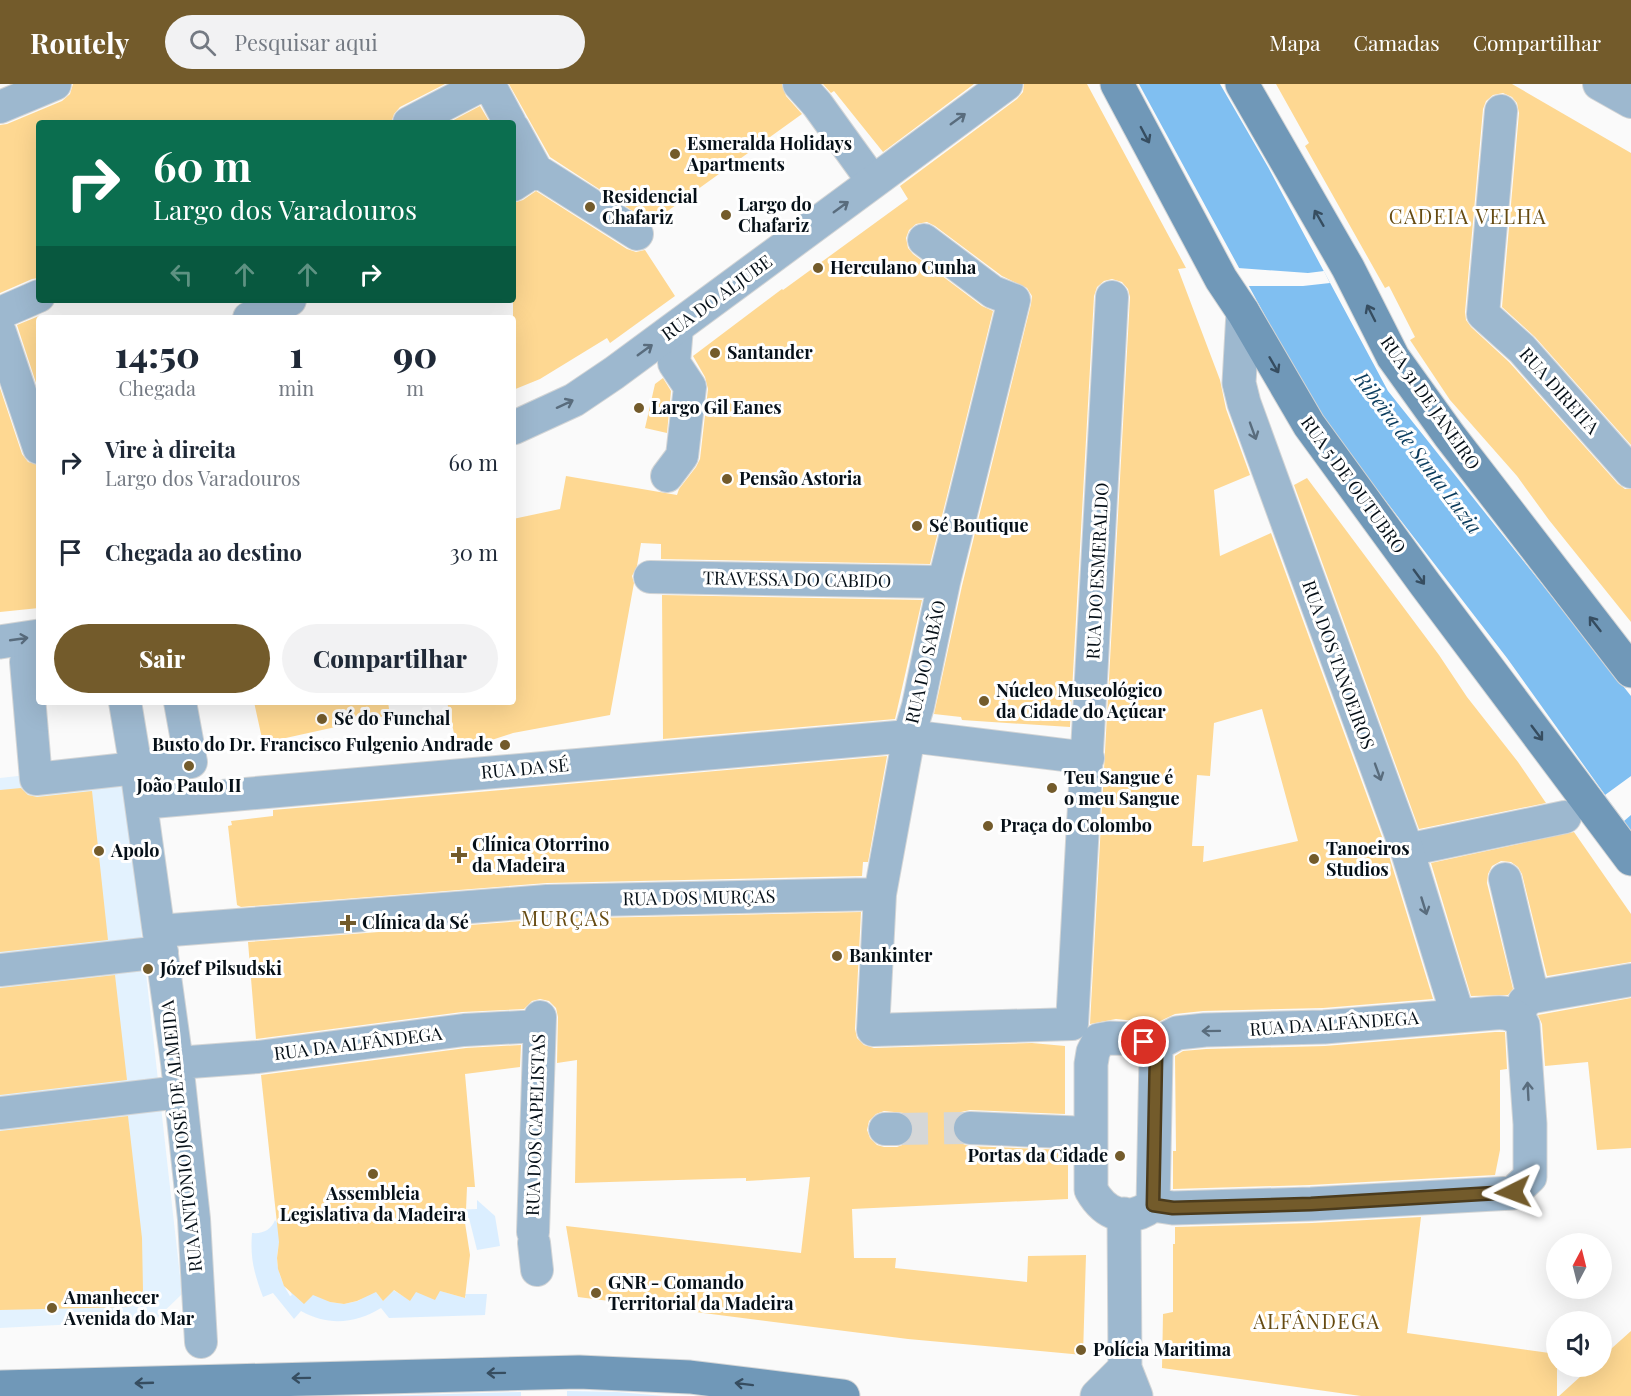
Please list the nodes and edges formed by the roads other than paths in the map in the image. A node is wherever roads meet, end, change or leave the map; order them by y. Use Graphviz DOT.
graph roads {
  1 [pos="55,84"];
  2 [pos="484,84"];
  3 [pos="489,84"];
  4 [pos="799,84"];
  5 [pos="1006,84"];
  6 [pos="1117,84"];
  7 [pos="1242,84"];
  8 [pos="1599,84"];
  9 [pos="1631,102"];
  10 [pos="0,107"];
  11 [pos="1501,111"];
  12 [pos="415,120"];
  13 [pos="508,120"];
  14 [pos="516,140"];
  15 [pos="866,172"];
  16 [pos="525,177"];
  17 [pos="637,234"];
  18 [pos="924,240"];
  19 [pos="36,297"];
  20 [pos="1112,297"];
  21 [pos="283,303"];
  22 [pos="1243,312"];
  23 [pos="0,313"];
  24 [pos="256,315"];
  25 [pos="677,327"];
  26 [pos="0,332"];
  27 [pos="33,412"];
  28 [pos="516,427"];
  29 [pos="36,430"];
  30 [pos="1631,472"];
  31 [pos="667,476"];
  32 [pos="650,577"];
  33 [pos="944,582"];
  34 [pos="36,636"];
  35 [pos="0,642"];
  36 [pos="36,660"];
  37 [pos="1631,671"];
  38 [pos="126,705"];
  39 [pos="181,705"];
  40 [pos="909,736"];
  41 [pos="1088,758"];
  42 [pos="136,768"];
  43 [pos="141,803"];
  44 [pos="1565,817"];
  45 [pos="1407,850"];
  46 [pos="1631,859"];
  47 [pos="1505,879"];
  48 [pos="880,894"];
  49 [pos="161,941"];
  50 [pos="0,970"];
  51 [pos="1631,980"];
  52 [pos="1525,1007"];
  53 [pos="1458,1016"];
  54 [pos="540,1022"];
  55 [pos="873,1030"];
  56 [pos="1154,1046"];
  57 [pos="178,1077"];
  58 [pos="0,1113"];
  59 [pos="970,1128"];
  60 [pos="1090,1133"];
  61 [pos="1139,1210"];
  62 [pos="535,1248"];
  63 [pos="201,1342"];
  64 [pos="1130,1382"];
  65 [pos="0,1387"];
  66 [pos="843,1396"];
  67 [pos="1096,1396"];
  1 -- 10 [label="street"];
  2 -- 12 [label="street"];
  3 -- 13 [label="street"];
  4 -- 15 [label="street"];
  25 -- 5 [label="street, RUA DO ALJUBE, one-way"];
  6 -- 22 [label="main road, RUA 5 DE OUTUBRO, one-way"];
  37 -- 7 [label="main road, RUA 31 DE JANEIRO, one-way"];
  8 -- 9 [label="street"];
  11 -- 30 [label="street, RUA DIREITA"];
  14 -- 16 [label="street"];
  16 -- 17 [label="street"];
  18 -- 33 [label="street, RUA DO SABÃO"];
  19 -- 23 [label="street"];
  20 -- 41 [label="street, RUA DO ESMERALDO"];
  21 -- 24 [label="street"];
  22 -- 45 [label="street, RUA DOS TANOEIROS, one-way"];
  22 -- 46 [label="main road, RUA 5 DE OUTUBRO, one-way"];
  28 -- 25 [label="street, RUA DO ALJUBE, one-way"];
  25 -- 31 [label="street"];
  26 -- 27 [label="street"];
  27 -- 29 [label="street"];
  32 -- 33 [label="street, TRAVESSA DO CABIDO"];
  33 -- 40 [label="street, RUA DO SABÃO"];
  35 -- 34 [label="street, one-way"];
  36 -- 42 [label="street"];
  38 -- 42 [label="street, RUA ANTÓNIO JOSÉ DE ALMEIDA"];
  39 -- 42 [label="street"];
  40 -- 41 [label="street, RUA DA SÉ"];
  40 -- 43 [label="street, RUA DA SÉ"];
  40 -- 48 [label="street, RUA DO SABÃO"];
  41 -- 55 [label="street, RUA DO ESMERALDO"];
  42 -- 43 [label="street, RUA ANTÓNIO JOSÉ DE ALMEIDA"];
  43 -- 49 [label="street, RUA ANTÓNIO JOSÉ DE ALMEIDA"];
  44 -- 45 [label="street"];
  45 -- 53 [label="street, RUA DOS TANOEIROS, one-way"];
  47 -- 52 [label="street"];
  48 -- 49 [label="street, RUA DOS MURÇAS"];
  48 -- 55 [label="street, RUA DO SABÃO"];
  49 -- 50 [label="street, RUA DOS MURÇAS"];
  49 -- 57 [label="street, RUA ANTÓNIO JOSÉ DE ALMEIDA"];
  51 -- 52 [label="street"];
  52 -- 53 [label="street, RUA DA ALFÂNDEGA"];
  61 -- 52 [label="street, one-way"];
  53 -- 56 [label="street, RUA DA ALFÂNDEGA, one-way"];
  54 -- 57 [label="street, RUA DA ALFÂNDEGA"];
  54 -- 62 [label="street, RUA DOS CAPELISTAS"];
  56 -- 60 [label="street"];
  56 -- 61 [label="street"];
  57 -- 58 [label="street, RUA DA ALFÂNDEGA"];
  57 -- 63 [label="street, RUA ANTÓNIO JOSÉ DE ALMEIDA"];
  59 -- 60 [label="street"];
  60 -- 61 [label="street"];
  61 -- 64 [label="street"];
  64 -- 67 [label="street"];
  66 -- 65 [label="main road, one-way"];
}
